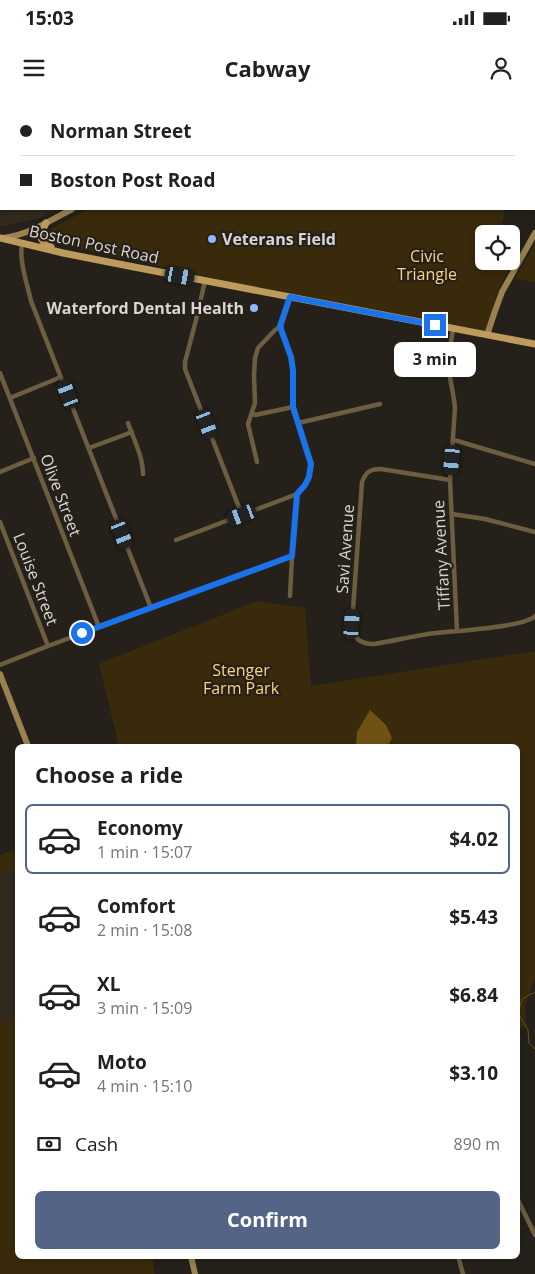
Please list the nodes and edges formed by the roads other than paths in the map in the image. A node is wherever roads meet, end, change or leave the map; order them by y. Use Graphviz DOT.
graph roads {
  1 [pos="70,210"];
  2 [pos="46,223"];
  3 [pos="535,233"];
  4 [pos="1,238"];
  5 [pos="22,243"];
  6 [pos="62,253"];
  7 [pos="205,280"];
  8 [pos="290,297"];
  9 [pos="280,326"];
  10 [pos="453,329"];
  11 [pos="488,335"];
  12 [pos="535,344"];
  13 [pos="0,373"];
  14 [pos="61,377"];
  15 [pos="10,398"];
  16 [pos="380,404"];
  17 [pos="293,407"];
  18 [pos="252,413"];
  19 [pos="298,423"];
  20 [pos="128,424"];
  21 [pos="132,432"];
  22 [pos="454,440"];
  23 [pos="89,448"];
  24 [pos="34,458"];
  25 [pos="257,462"];
  26 [pos="535,464"];
  27 [pos="0,472"];
  28 [pos="143,474"];
  29 [pos="450,480"];
  30 [pos="297,494"];
  31 [pos="452,514"];
  32 [pos="242,515"];
  33 [pos="0,522"];
  34 [pos="535,532"];
  35 [pos="176,540"];
  36 [pos="292,556"];
  37 [pos="290,596"];
  38 [pos="151,608"];
  39 [pos="534,617"];
  40 [pos="99,627"];
  41 [pos="458,631"];
  42 [pos="48,646"];
  43 [pos="0,665"];
  44 [pos="0,674"];
  45 [pos="27,744"];
  46 [pos="520,1204"];
  47 [pos="535,1235"];
  48 [pos="192,1259"];
  49 [pos="459,1259"];
  50 [pos="195,1274"];
  51 [pos="463,1274"];
  1 -- 2 [label="main road"];
  2 -- 4 [label="main road"];
  2 -- 6 [label="main road"];
  3 -- 11 [label="main road"];
  4 -- 5 [label="main road, Boston Post Road"];
  5 -- 6 [label="main road, Boston Post Road"];
  5 -- 14 [label="street"];
  6 -- 7 [label="main road, Boston Post Road"];
  7 -- 8 [label="main road, Boston Post Road"];
  7 -- 32 [label="street"];
  8 -- 9 [label="street"];
  8 -- 10 [label="main road, Boston Post Road"];
  9 -- 17 [label="street"];
  9 -- 18 [label="street"];
  10 -- 11 [label="main road, Boston Post Road"];
  10 -- 22 [label="street, Tiffany Avenue"];
  11 -- 12 [label="main road, Boston Post Road"];
  13 -- 15 [label="street, Olive Street"];
  14 -- 15 [label="street"];
  14 -- 23 [label="street"];
  15 -- 24 [label="street, Olive Street"];
  16 -- 19 [label="street"];
  17 -- 18 [label="street"];
  17 -- 19 [label="street"];
  18 -- 25 [label="street"];
  19 -- 30 [label="street"];
  20 -- 21 [label="street"];
  21 -- 23 [label="street"];
  21 -- 28 [label="street"];
  22 -- 26 [label="street"];
  22 -- 29 [label="street, Tiffany Avenue"];
  23 -- 38 [label="street"];
  24 -- 27 [label="street"];
  24 -- 40 [label="street, Olive Street"];
  29 -- 31 [label="street, Tiffany Avenue"];
  29 -- 41 [label="street, Savi Avenue"];
  30 -- 32 [label="street"];
  30 -- 36 [label="street"];
  31 -- 34 [label="street"];
  31 -- 41 [label="street, Tiffany Avenue"];
  32 -- 35 [label="street"];
  33 -- 42 [label="street, Louise Street"];
  36 -- 37 [label="street"];
  36 -- 38 [label="street"];
  38 -- 40 [label="street"];
  39 -- 41 [label="street"];
  40 -- 42 [label="street"];
  42 -- 43 [label="street"];
  44 -- 45 [label="main road"];
  46 -- 47 [label="street"];
  48 -- 50 [label="main road"];
  49 -- 51 [label="street"];
}
